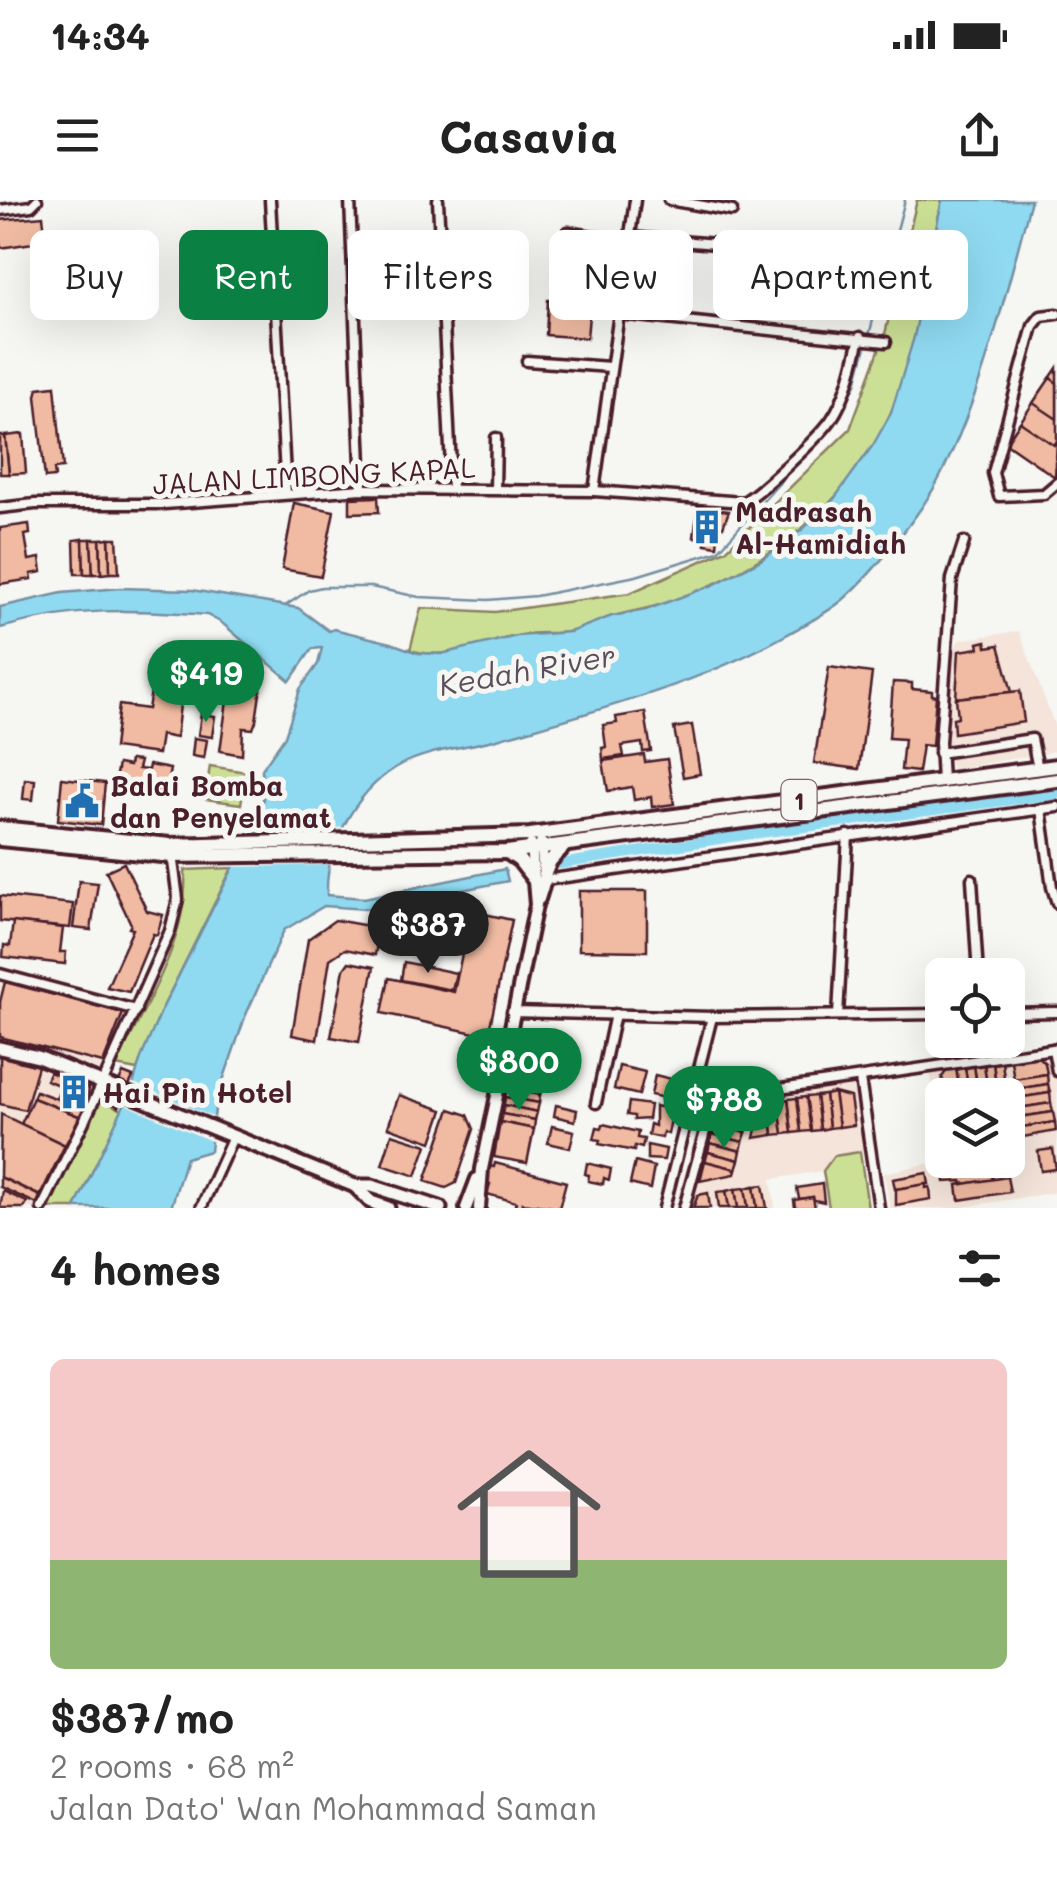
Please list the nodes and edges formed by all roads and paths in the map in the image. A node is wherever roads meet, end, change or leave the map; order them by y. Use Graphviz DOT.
graph roads {
  1 [pos="37,200"];
  2 [pos="270,200"];
  3 [pos="350,200"];
  4 [pos="438,200"];
  5 [pos="636,200"];
  6 [pos="669,200"];
  7 [pos="0,210"];
  8 [pos="732,211"];
  9 [pos="439,230"];
  10 [pos="630,230"];
  11 [pos="1057,314"];
  12 [pos="444,320"];
  13 [pos="617,320"];
  14 [pos="679,320"];
  15 [pos="863,338"];
  16 [pos="881,341"];
  17 [pos="527,360"];
  18 [pos="610,367"];
  19 [pos="496,438"];
  20 [pos="1057,483"];
  21 [pos="362,489"];
  22 [pos="452,489"];
  23 [pos="495,489"];
  24 [pos="594,491"];
  25 [pos="286,494"];
  26 [pos="0,508"];
  27 [pos="964,542"];
  28 [pos="939,754"];
  29 [pos="1057,766"];
  30 [pos="1038,769"];
  31 [pos="1057,780"];
  32 [pos="942,782"];
  33 [pos="1057,806"];
  34 [pos="1040,809"];
  35 [pos="0,828"];
  36 [pos="848,834"];
  37 [pos="0,839"];
  38 [pos="536,841"];
  39 [pos="565,845"];
  40 [pos="189,850"];
  41 [pos="171,851"];
  42 [pos="507,852"];
  43 [pos="542,878"];
  44 [pos="972,878"];
  45 [pos="1057,903"];
  46 [pos="977,958"];
  47 [pos="0,974"];
  48 [pos="136,1010"];
  49 [pos="512,1012"];
  50 [pos="1057,1012"];
  51 [pos="1025,1013"];
  52 [pos="615,1014"];
  53 [pos="925,1014"];
  54 [pos="838,1015"];
  55 [pos="712,1017"];
  56 [pos="0,1048"];
  57 [pos="1055,1048"];
  58 [pos="1057,1071"];
  59 [pos="860,1079"];
  60 [pos="108,1084"];
  61 [pos="596,1103"];
  62 [pos="228,1135"];
  63 [pos="482,1169"];
  64 [pos="355,1186"];
  65 [pos="42,1208"];
  66 [pos="201,1208"];
  67 [pos="388,1208"];
  68 [pos="440,1208"];
  69 [pos="466,1208"];
  70 [pos="479,1208"];
  71 [pos="664,1208"];
  72 [pos="684,1208"];
  73 [pos="879,1208"];
  1 -- 7 [label="street"];
  2 -- 25 [label="street"];
  3 -- 21 [label="street"];
  4 -- 9 [label="street"];
  5 -- 10 [label="street"];
  6 -- 8 [label="street"];
  11 -- 20 [label="street"];
  12 -- 22 [label="street"];
  13 -- 18 [label="street"];
  14 -- 15 [label="street"];
  15 -- 16 [label="street"];
  15 -- 24 [label="street, JALAN LIMBONG KAPAL"];
  17 -- 18 [label="street"];
  18 -- 24 [label="street"];
  19 -- 23 [label="street"];
  21 -- 22 [label="street, JALAN LIMBONG KAPAL"];
  21 -- 25 [label="street, JALAN LIMBONG KAPAL"];
  22 -- 23 [label="street, JALAN LIMBONG KAPAL"];
  23 -- 24 [label="street, JALAN LIMBONG KAPAL"];
  25 -- 26 [label="street, JALAN LIMBONG KAPAL"];
  27 -- 28 [label="street"];
  28 -- 30 [label="street"];
  28 -- 32 [label="street"];
  29 -- 30 [label="main road, 1"];
  30 -- 32 [label="main road, 1"];
  31 -- 39 [label="main road, 1"];
  32 -- 38 [label="main road, 1"];
  33 -- 34 [label="street"];
  34 -- 36 [label="street"];
  34 -- 45 [label="street"];
  35 -- 41 [label="main road, 1"];
  36 -- 43 [label="street"];
  36 -- 54 [label="street"];
  37 -- 41 [label="main road, 1"];
  38 -- 39 [label="main road, 1"];
  38 -- 40 [label="main road, 1"];
  38 -- 42 [label="main road, 1"];
  38 -- 43 [label="street"];
  39 -- 43 [label="main road"];
  40 -- 41 [label="main road, 1"];
  40 -- 42 [label="main road, 1"];
  41 -- 48 [label="street"];
  42 -- 43 [label="main road"];
  43 -- 49 [label="street"];
  44 -- 46 [label="street"];
  47 -- 48 [label="street"];
  48 -- 60 [label="street"];
  49 -- 52 [label="street"];
  49 -- 63 [label="street"];
  50 -- 51 [label="street"];
  52 -- 55 [label="street"];
  52 -- 61 [label="street"];
  53 -- 54 [label="street"];
  54 -- 55 [label="street"];
  55 -- 71 [label="street"];
  56 -- 60 [label="main road"];
  57 -- 58 [label="street"];
  57 -- 59 [label="street"];
  59 -- 72 [label="street"];
  59 -- 73 [label="street"];
  60 -- 62 [label="main road"];
  60 -- 65 [label="street"];
  62 -- 64 [label="main road"];
  62 -- 66 [label="street"];
  63 -- 69 [label="street"];
  63 -- 70 [label="street"];
  64 -- 67 [label="main road"];
  64 -- 68 [label="main road"];
}
